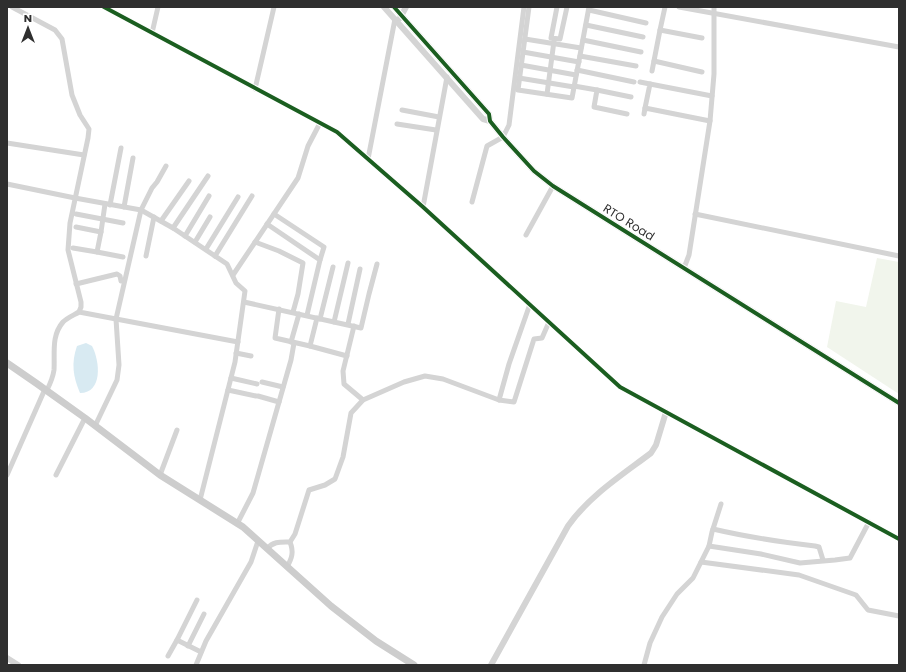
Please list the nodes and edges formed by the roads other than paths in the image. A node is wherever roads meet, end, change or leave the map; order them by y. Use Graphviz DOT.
graph roads {
  1 [pos="12,7"];
  2 [pos="104,7"];
  3 [pos="158,7"];
  4 [pos="274,7"];
  5 [pos="384,7"];
  6 [pos="406,7"];
  7 [pos="524,7"];
  8 [pos="529,7"];
  9 [pos="557,7"];
  10 [pos="567,7"];
  11 [pos="665,7"];
  12 [pos="679,7"];
  13 [pos="714,7"];
  14 [pos="396,8"];
  15 [pos="589,8"];
  16 [pos="714,14"];
  17 [pos="402,15"];
  18 [pos="395,19"];
  19 [pos="646,23"];
  20 [pos="586,25"];
  21 [pos="660,30"];
  22 [pos="152,33"];
  23 [pos="643,36"];
  24 [pos="525,38"];
  25 [pos="702,38"];
  26 [pos="583,40"];
  27 [pos="554,41"];
  28 [pos="430,47"];
  29 [pos="899,47"];
  30 [pos="581,48"];
  31 [pos="424,52"];
  32 [pos="523,52"];
  33 [pos="641,52"];
  34 [pos="552,57"];
  35 [pos="579,59"];
  36 [pos="654,61"];
  37 [pos="521,65"];
  38 [pos="636,66"];
  39 [pos="550,70"];
  40 [pos="652,71"];
  41 [pos="702,72"];
  42 [pos="577,73"];
  43 [pos="447,77"];
  44 [pos="520,78"];
  45 [pos="634,82"];
  46 [pos="640,82"];
  47 [pos="549,83"];
  48 [pos="650,84"];
  49 [pos="574,86"];
  50 [pos="255,89"];
  51 [pos="597,90"];
  52 [pos="547,94"];
  53 [pos="712,96"];
  54 [pos="631,97"];
  55 [pos="645,108"];
  56 [pos="402,110"];
  57 [pos="627,114"];
  58 [pos="644,114"];
  59 [pos="439,117"];
  60 [pos="490,121"];
  61 [pos="710,121"];
  62 [pos="320,123"];
  63 [pos="397,124"];
  64 [pos="436,130"];
  65 [pos="503,137"];
  66 [pos="7,143"];
  67 [pos="121,148"];
  68 [pos="84,155"];
  69 [pos="133,158"];
  70 [pos="368,159"];
  71 [pos="166,166"];
  72 [pos="208,176"];
  73 [pos="190,181"];
  74 [pos="7,184"];
  75 [pos="553,186"];
  76 [pos="209,196"];
  77 [pos="252,196"];
  78 [pos="238,197"];
  79 [pos="75,198"];
  80 [pos="472,202"];
  81 [pos="108,204"];
  82 [pos="124,207"];
  83 [pos="424,207"];
  84 [pos="141,210"];
  85 [pos="76,214"];
  86 [pos="274,214"];
  87 [pos="695,214"];
  88 [pos="154,217"];
  89 [pos="210,217"];
  90 [pos="103,219"];
  91 [pos="161,221"];
  92 [pos="122,223"];
  93 [pos="267,224"];
  94 [pos="76,227"];
  95 [pos="173,228"];
  96 [pos="101,232"];
  97 [pos="526,235"];
  98 [pos="185,236"];
  99 [pos="195,242"];
  100 [pos="255,242"];
  101 [pos="73,248"];
  102 [pos="206,250"];
  103 [pos="97,252"];
  104 [pos="146,256"];
  105 [pos="215,256"];
  106 [pos="899,256"];
  107 [pos="123,257"];
  108 [pos="320,260"];
  109 [pos="348,263"];
  110 [pos="377,264"];
  111 [pos="333,267"];
  112 [pos="684,268"];
  113 [pos="360,269"];
  114 [pos="233,275"];
  115 [pos="121,281"];
  116 [pos="76,284"];
  117 [pos="244,302"];
  118 [pos="530,304"];
  119 [pos="279,309"];
  120 [pos="79,312"];
  121 [pos="293,312"];
  122 [pos="299,314"];
  123 [pos="307,315"];
  124 [pos="319,318"];
  125 [pos="116,319"];
  126 [pos="334,322"];
  127 [pos="549,322"];
  128 [pos="348,324"];
  129 [pos="354,326"];
  130 [pos="238,342"];
  131 [pos="293,342"];
  132 [pos="310,346"];
  133 [pos="236,353"];
  134 [pos="251,356"];
  135 [pos="347,356"];
  136 [pos="7,363"];
  137 [pos="231,378"];
  138 [pos="283,388"];
  139 [pos="46,390"];
  140 [pos="228,390"];
  141 [pos="363,400"];
  142 [pos="499,400"];
  143 [pos="279,402"];
  144 [pos="899,403"];
  145 [pos="666,412"];
  146 [pos="85,418"];
  147 [pos="95,426"];
  148 [pos="177,430"];
  149 [pos="7,475"];
  150 [pos="56,475"];
  151 [pos="160,475"];
  152 [pos="200,500"];
  153 [pos="721,504"];
  154 [pos="869,522"];
  155 [pos="237,524"];
  156 [pos="713,529"];
  157 [pos="899,539"];
  158 [pos="258,541"];
  159 [pos="290,542"];
  160 [pos="710,546"];
  161 [pos="267,549"];
  162 [pos="823,560"];
  163 [pos="702,562"];
  164 [pos="287,567"];
  165 [pos="197,600"];
  166 [pos="204,614"];
  167 [pos="899,616"];
  168 [pos="177,640"];
  169 [pos="188,646"];
  170 [pos="201,652"];
  171 [pos="168,656"];
  172 [pos="7,658"];
  173 [pos="18,665"];
  174 [pos="196,665"];
  175 [pos="414,665"];
  176 [pos="491,665"];
  177 [pos="644,665"];
  1 -- 68 [label="street"];
  2 -- 22 [label="street"];
  3 -- 22 [label="street"];
  4 -- 50 [label="street"];
  5 -- 18 [label="street, RTO Road"];
  6 -- 17 [label="street"];
  7 -- 65 [label="street"];
  8 -- 24 [label="street"];
  9 -- 27 [label="street"];
  10 -- 27 [label="street"];
  11 -- 21 [label="street"];
  12 -- 16 [label="street"];
  13 -- 16 [label="street"];
  14 -- 17 [label="street, RTO Road"];
  14 -- 18 [label="street"];
  15 -- 19 [label="street"];
  15 -- 20 [label="street"];
  16 -- 29 [label="street"];
  16 -- 53 [label="street"];
  17 -- 18 [label="street"];
  17 -- 28 [label="street, RTO Road"];
  18 -- 31 [label="street, RTO Road"];
  18 -- 70 [label="street"];
  20 -- 23 [label="street"];
  20 -- 26 [label="street"];
  21 -- 25 [label="street"];
  21 -- 36 [label="street"];
  22 -- 50 [label="street"];
  24 -- 27 [label="street"];
  24 -- 32 [label="street"];
  26 -- 30 [label="street"];
  26 -- 33 [label="street"];
  27 -- 30 [label="street"];
  27 -- 34 [label="street"];
  28 -- 31 [label="street"];
  28 -- 60 [label="street, RTO Road"];
  30 -- 35 [label="street"];
  31 -- 43 [label="street, RTO Road"];
  32 -- 34 [label="street"];
  32 -- 37 [label="street"];
  34 -- 35 [label="street"];
  34 -- 39 [label="street"];
  35 -- 38 [label="street"];
  35 -- 42 [label="street"];
  36 -- 40 [label="street"];
  36 -- 41 [label="street"];
  37 -- 39 [label="street"];
  37 -- 44 [label="street"];
  39 -- 42 [label="street"];
  39 -- 47 [label="street"];
  42 -- 45 [label="street"];
  42 -- 49 [label="street"];
  43 -- 59 [label="street"];
  43 -- 60 [label="street, RTO Road"];
  44 -- 47 [label="street"];
  44 -- 52 [label="street"];
  46 -- 48 [label="street"];
  47 -- 49 [label="street"];
  47 -- 52 [label="street"];
  48 -- 53 [label="street"];
  48 -- 55 [label="street"];
  49 -- 51 [label="street"];
  49 -- 52 [label="street"];
  50 -- 62 [label="street"];
  51 -- 54 [label="street"];
  51 -- 57 [label="street"];
  53 -- 61 [label="street"];
  55 -- 58 [label="street"];
  55 -- 61 [label="street"];
  56 -- 59 [label="street"];
  59 -- 64 [label="street"];
  60 -- 65 [label="street, RTO Road"];
  61 -- 87 [label="street"];
  62 -- 70 [label="street"];
  62 -- 86 [label="street"];
  63 -- 64 [label="street"];
  64 -- 83 [label="street"];
  65 -- 75 [label="street, RTO Road"];
  65 -- 80 [label="street"];
  66 -- 68 [label="street"];
  67 -- 81 [label="street"];
  68 -- 79 [label="street"];
  69 -- 82 [label="street"];
  70 -- 83 [label="street"];
  71 -- 84 [label="street"];
  72 -- 95 [label="street"];
  73 -- 91 [label="street"];
  74 -- 79 [label="street"];
  75 -- 97 [label="street"];
  75 -- 112 [label="street, RTO Road"];
  76 -- 98 [label="street"];
  77 -- 105 [label="street"];
  78 -- 102 [label="street"];
  79 -- 81 [label="street"];
  79 -- 116 [label="street"];
  81 -- 82 [label="street"];
  81 -- 90 [label="street"];
  82 -- 84 [label="street"];
  83 -- 118 [label="street"];
  84 -- 88 [label="street"];
  84 -- 125 [label="street"];
  85 -- 90 [label="street"];
  86 -- 93 [label="street"];
  86 -- 108 [label="street"];
  87 -- 106 [label="street"];
  87 -- 112 [label="street"];
  88 -- 91 [label="street"];
  88 -- 104 [label="street"];
  89 -- 99 [label="street"];
  90 -- 92 [label="street"];
  90 -- 96 [label="street"];
  91 -- 95 [label="street"];
  93 -- 100 [label="street"];
  93 -- 108 [label="street"];
  94 -- 96 [label="street"];
  95 -- 98 [label="street"];
  96 -- 103 [label="street"];
  98 -- 99 [label="street"];
  99 -- 102 [label="street"];
  100 -- 114 [label="street"];
  100 -- 121 [label="street"];
  101 -- 103 [label="street"];
  102 -- 105 [label="street"];
  103 -- 107 [label="street"];
  105 -- 114 [label="street"];
  108 -- 123 [label="street"];
  109 -- 126 [label="street"];
  110 -- 129 [label="street"];
  111 -- 124 [label="street"];
  112 -- 144 [label="street, RTO Road"];
  113 -- 128 [label="street"];
  114 -- 117 [label="street"];
  115 -- 116 [label="street"];
  116 -- 120 [label="street"];
  117 -- 119 [label="street"];
  117 -- 130 [label="street"];
  118 -- 127 [label="street"];
  118 -- 142 [label="street"];
  119 -- 121 [label="street"];
  119 -- 131 [label="street"];
  120 -- 125 [label="street"];
  120 -- 139 [label="street"];
  121 -- 122 [label="street"];
  122 -- 123 [label="street"];
  122 -- 131 [label="street"];
  123 -- 124 [label="street"];
  124 -- 126 [label="street"];
  124 -- 132 [label="street"];
  125 -- 130 [label="street"];
  125 -- 147 [label="street"];
  126 -- 128 [label="street"];
  127 -- 142 [label="street"];
  127 -- 145 [label="street"];
  128 -- 129 [label="street"];
  129 -- 135 [label="street"];
  130 -- 133 [label="street"];
  131 -- 132 [label="street"];
  131 -- 138 [label="street"];
  132 -- 135 [label="street"];
  133 -- 134 [label="street"];
  133 -- 137 [label="street"];
  135 -- 141 [label="street"];
  136 -- 139 [label="main road"];
  137 -- 138 [label="street"];
  137 -- 140 [label="street"];
  138 -- 143 [label="street"];
  139 -- 146 [label="main road"];
  139 -- 149 [label="street"];
  140 -- 143 [label="street"];
  140 -- 152 [label="street"];
  141 -- 142 [label="street"];
  141 -- 159 [label="street"];
  143 -- 155 [label="street"];
  145 -- 154 [label="street"];
  145 -- 176 [label="street"];
  146 -- 147 [label="main road"];
  146 -- 150 [label="street"];
  147 -- 151 [label="main road"];
  148 -- 151 [label="street"];
  151 -- 152 [label="main road"];
  152 -- 155 [label="main road"];
  153 -- 156 [label="street"];
  154 -- 157 [label="street"];
  154 -- 162 [label="street"];
  155 -- 158 [label="main road"];
  156 -- 160 [label="street"];
  156 -- 162 [label="street"];
  158 -- 161 [label="main road"];
  158 -- 170 [label="street"];
  159 -- 161 [label="street"];
  159 -- 164 [label="street"];
  160 -- 162 [label="street"];
  160 -- 163 [label="street"];
  161 -- 164 [label="main road"];
  163 -- 167 [label="street"];
  163 -- 177 [label="street"];
  164 -- 175 [label="main road"];
  165 -- 168 [label="street"];
  166 -- 169 [label="street"];
  168 -- 169 [label="street"];
  168 -- 171 [label="street"];
  169 -- 170 [label="street"];
  170 -- 174 [label="street"];
  172 -- 173 [label="street"];
}
